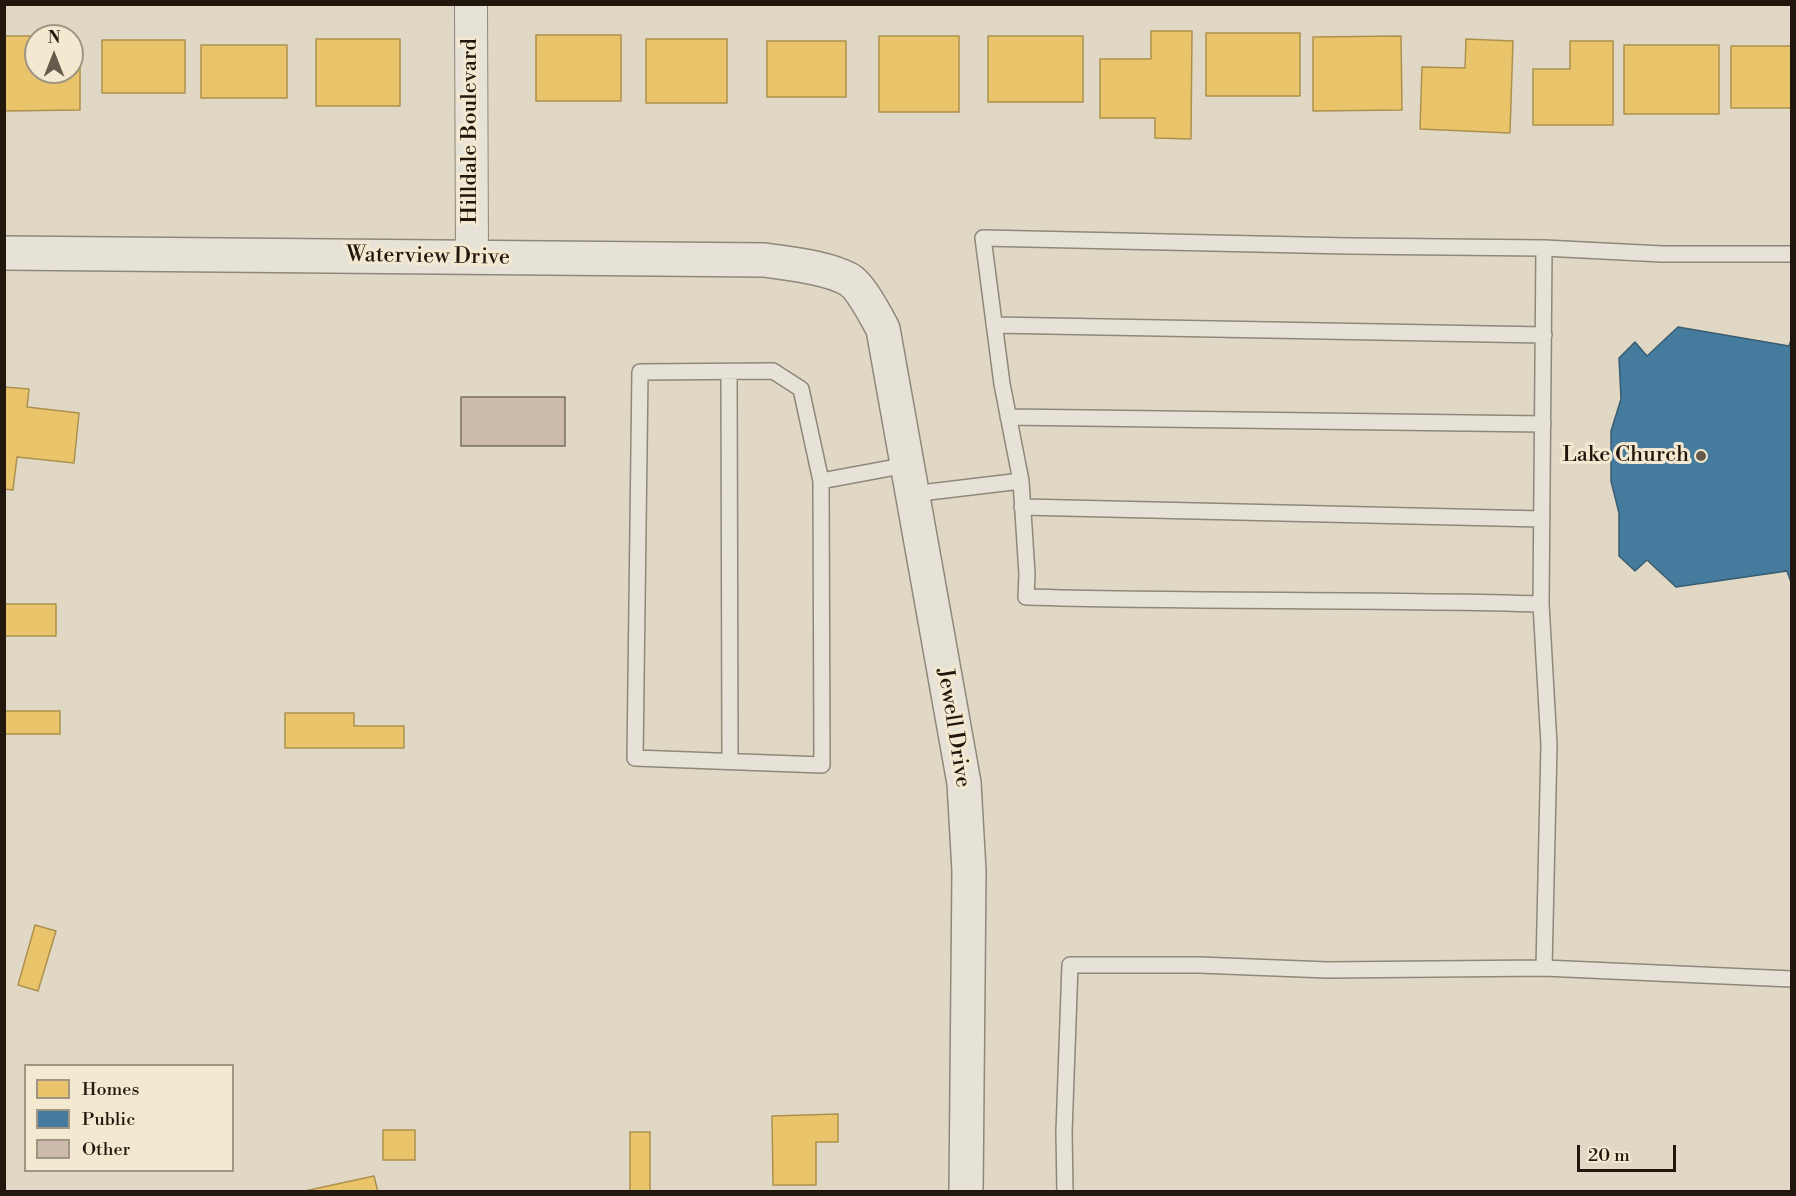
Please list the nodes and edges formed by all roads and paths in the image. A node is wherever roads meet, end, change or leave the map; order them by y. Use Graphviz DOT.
graph roads {
  1 [pos="471,4"];
  2 [pos="1544,248"];
  3 [pos="4,253"];
  4 [pos="1791,254"];
  5 [pos="472,257"];
  6 [pos="850,280"];
  7 [pos="994,325"];
  8 [pos="1544,335"];
  9 [pos="729,372"];
  10 [pos="1008,417"];
  11 [pos="1543,424"];
  12 [pos="910,480"];
  13 [pos="820,481"];
  14 [pos="1021,481"];
  15 [pos="1022,507"];
  16 [pos="1542,519"];
  17 [pos="1541,604"];
  18 [pos="730,762"];
  19 [pos="1544,968"];
  20 [pos="1791,979"];
  21 [pos="966,1191"];
  22 [pos="1065,1191"];
  1 -- 5 [label="street, Hilldale Boulevard"];
  2 -- 4 [label="lane"];
  2 -- 7 [label="lane"];
  2 -- 8 [label="lane"];
  3 -- 5 [label="street, Waterview Drive"];
  5 -- 6 [label="street, Waterview Drive"];
  6 -- 12 [label="street, Jewell Drive"];
  7 -- 8 [label="lane"];
  7 -- 10 [label="lane"];
  8 -- 11 [label="lane"];
  9 -- 13 [label="lane"];
  9 -- 18 [label="lane"];
  9 -- 18 [label="lane"];
  10 -- 11 [label="lane"];
  10 -- 14 [label="lane"];
  11 -- 16 [label="lane"];
  12 -- 13 [label="lane"];
  12 -- 14 [label="lane"];
  12 -- 21 [label="street, Jewell Drive"];
  13 -- 18 [label="lane"];
  14 -- 15 [label="lane"];
  15 -- 16 [label="lane"];
  15 -- 17 [label="lane"];
  16 -- 17 [label="lane"];
  17 -- 19 [label="lane"];
  19 -- 20 [label="lane"];
  19 -- 22 [label="lane"];
}
